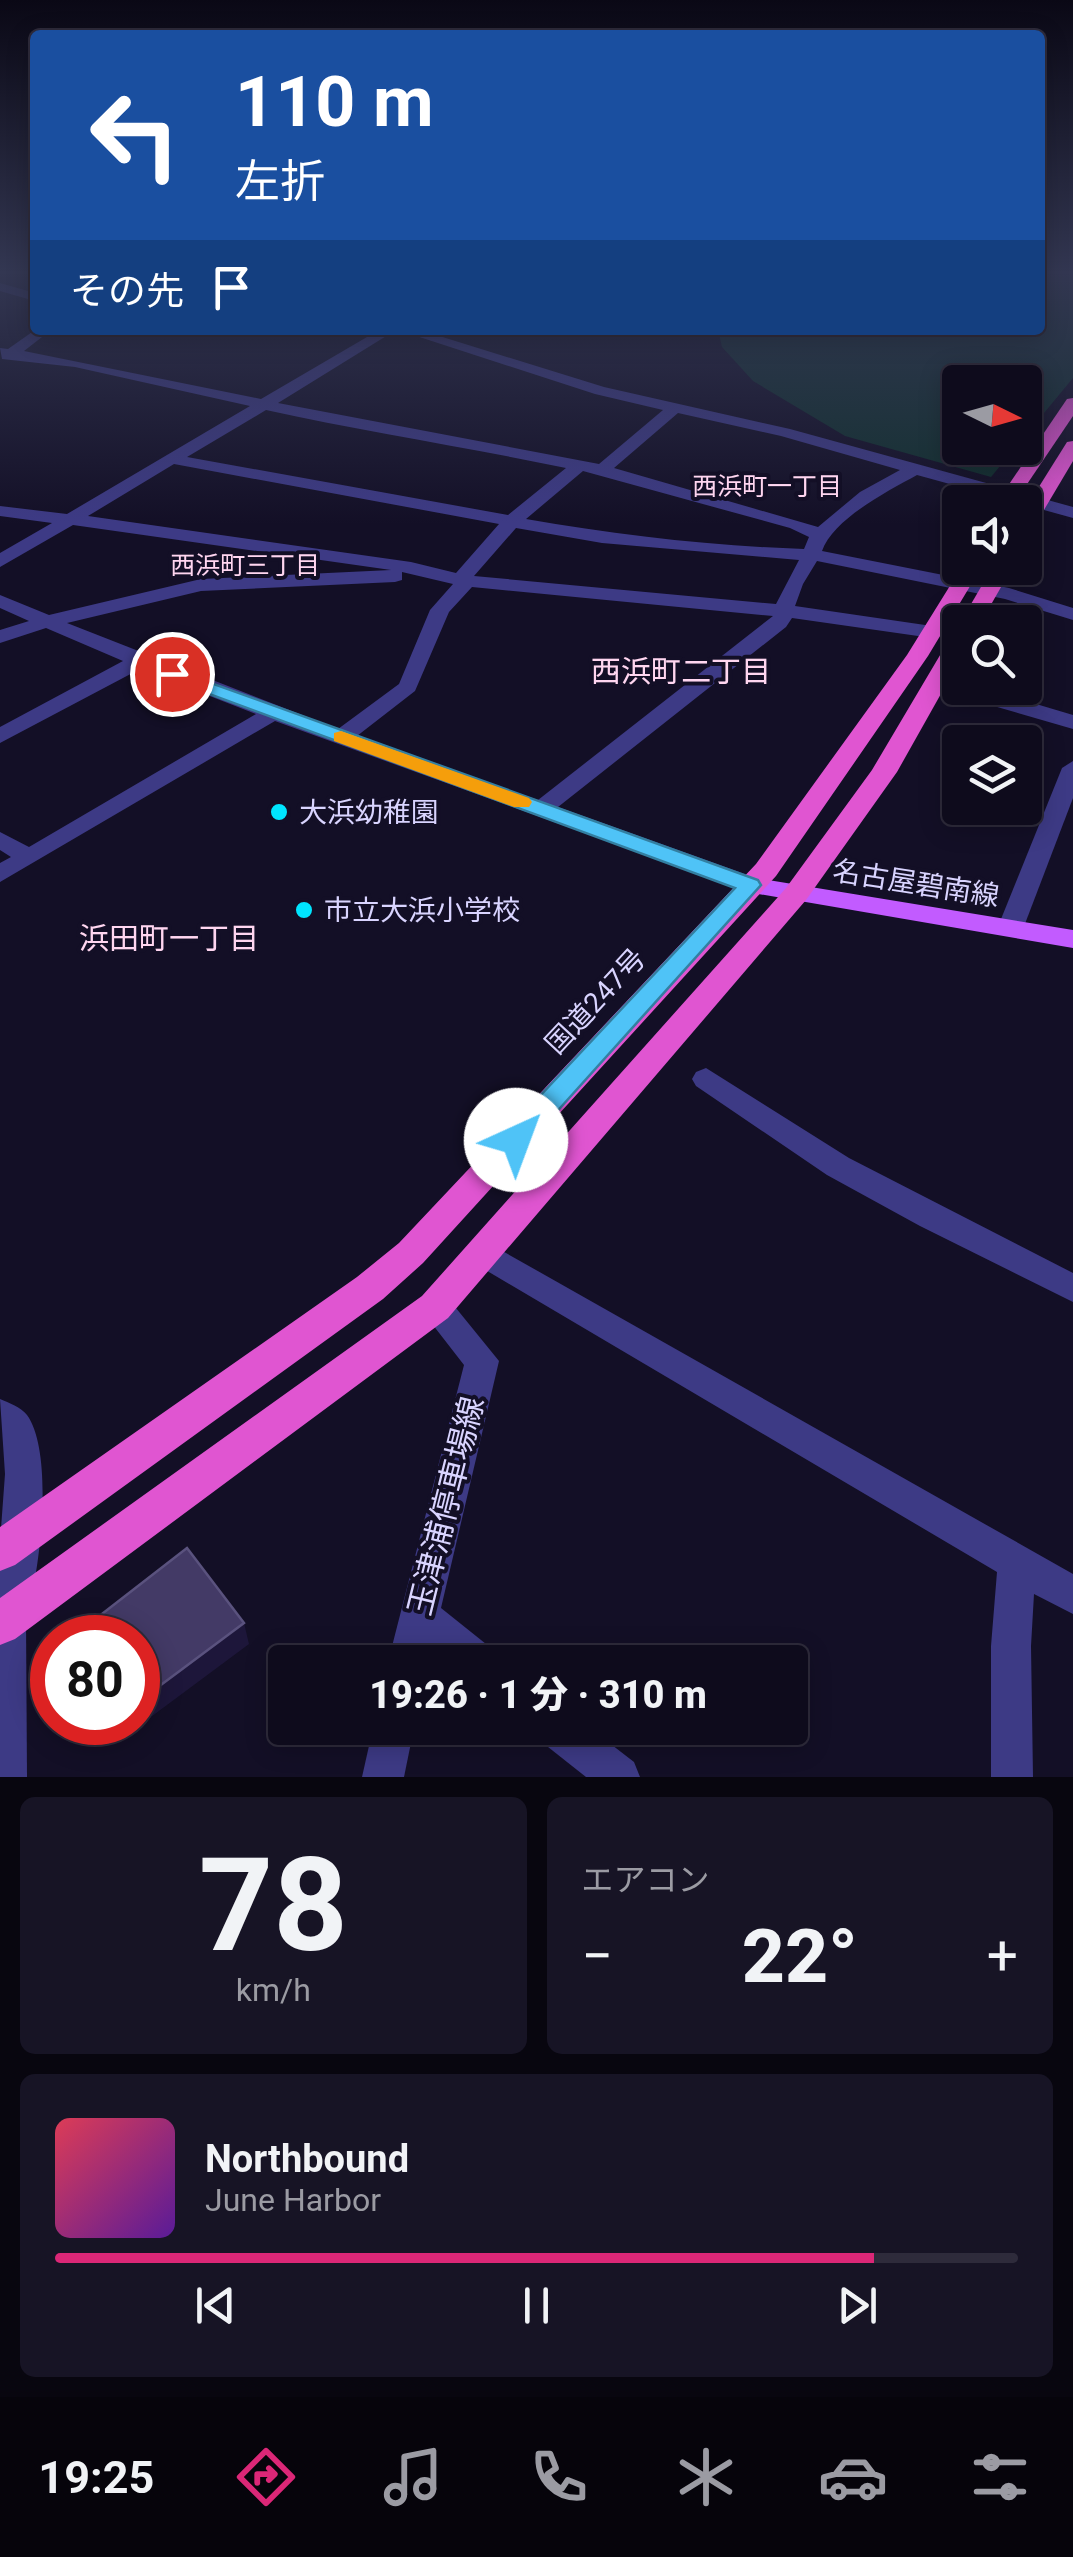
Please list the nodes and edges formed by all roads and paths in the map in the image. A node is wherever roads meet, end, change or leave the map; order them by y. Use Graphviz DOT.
graph roads {
  1 [pos="15,358"];
  2 [pos="342,358"];
  3 [pos="494,358"];
  4 [pos="267,402"];
  5 [pos="1073,403"];
  6 [pos="675,408"];
  7 [pos="1073,446"];
  8 [pos="172,458"];
  9 [pos="579,466"];
  10 [pos="916,468"];
  11 [pos="602,470"];
  12 [pos="966,485"];
  13 [pos="1017,485"];
  14 [pos="1042,496"];
  15 [pos="1042,503"];
  16 [pos="0,511"];
  17 [pos="1073,513"];
  18 [pos="72,518"];
  19 [pos="510,523"];
  20 [pos="820,535"];
  21 [pos="814,556"];
  22 [pos="0,561"];
  23 [pos="430,574"];
  24 [pos="942,576"];
  25 [pos="464,580"];
  26 [pos="986,585"];
  27 [pos="0,601"];
  28 [pos="786,610"];
  29 [pos="1073,614"];
  30 [pos="44,622"];
  31 [pos="942,635"];
  32 [pos="0,637"];
  33 [pos="942,641"];
  34 [pos="942,645"];
  35 [pos="139,662"];
  36 [pos="1015,705"];
  37 [pos="273,713"];
  38 [pos="1073,722"];
  39 [pos="0,736"];
  40 [pos="342,737"];
  41 [pos="1073,768"];
  42 [pos="541,809"];
  43 [pos="0,839"];
  44 [pos="28,856"];
  45 [pos="0,874"];
  46 [pos="750,885"];
  47 [pos="796,894"];
  48 [pos="1010,929"];
  49 [pos="1073,939"];
  50 [pos="706,1079"];
  51 [pos="483,1253"];
  52 [pos="1073,1288"];
  53 [pos="435,1307"];
  54 [pos="0,1415"];
  55 [pos="9,1545"];
  56 [pos="1017,1564"];
  57 [pos="1073,1595"];
  58 [pos="419,1616"];
  59 [pos="4,1621"];
  60 [pos="412,1645"];
  61 [pos="456,1645"];
  62 [pos="390,1745"];
  63 [pos="579,1745"];
  64 [pos="6,1777"];
  65 [pos="383,1777"];
  66 [pos="619,1777"];
  67 [pos="1012,1777"];
  1 -- 4 [label="street"];
  2 -- 4 [label="street"];
  3 -- 6 [label="street"];
  4 -- 8 [label="street"];
  4 -- 9 [label="street"];
  5 -- 13 [label="highway"];
  6 -- 10 [label="street"];
  6 -- 11 [label="street"];
  7 -- 14 [label="highway"];
  8 -- 18 [label="street"];
  8 -- 19 [label="street"];
  9 -- 11 [label="street"];
  9 -- 19 [label="street"];
  10 -- 12 [label="street"];
  10 -- 20 [label="street"];
  11 -- 20 [label="street"];
  15 -- 17 [label="street"];
  16 -- 18 [label="street"];
  18 -- 22 [label="street"];
  18 -- 23 [label="street"];
  19 -- 21 [label="street"];
  19 -- 25 [label="street"];
  20 -- 21 [label="street"];
  21 -- 24 [label="street"];
  21 -- 28 [label="street"];
  23 -- 25 [label="street"];
  23 -- 30 [label="street"];
  25 -- 28 [label="street"];
  25 -- 40 [label="street"];
  26 -- 29 [label="street"];
  27 -- 30 [label="street"];
  28 -- 31 [label="street"];
  28 -- 42 [label="street"];
  30 -- 32 [label="street"];
  30 -- 35 [label="street"];
  33 -- 46 [label="highway, 国道247号"];
  34 -- 47 [label="highway, 国道247号"];
  35 -- 37 [label="street"];
  35 -- 39 [label="street"];
  36 -- 38 [label="street"];
  37 -- 40 [label="street"];
  37 -- 44 [label="street"];
  40 -- 42 [label="street"];
  41 -- 48 [label="street"];
  42 -- 46 [label="street"];
  43 -- 44 [label="street"];
  44 -- 45 [label="street"];
  46 -- 47 [label="main road, 名古屋碧南線"];
  46 -- 55 [label="highway, 国道247号"];
  47 -- 48 [label="main road, 名古屋碧南線"];
  47 -- 51 [label="highway, 国道247号"];
  48 -- 49 [label="main road, 名古屋碧南線"];
  50 -- 52 [label="street"];
  51 -- 53 [label="highway, 国道247号"];
  51 -- 56 [label="street"];
  53 -- 58 [label="street, 玉津浦停車場線"];
  53 -- 59 [label="highway, 国道247号"];
  54 -- 55 [label="street"];
  55 -- 59 [label="street"];
  56 -- 57 [label="street"];
  56 -- 67 [label="street"];
  58 -- 60 [label="street, 玉津浦停車場線"];
  58 -- 61 [label="street"];
  59 -- 64 [label="street"];
  62 -- 65 [label="street"];
  63 -- 66 [label="street"];
}
